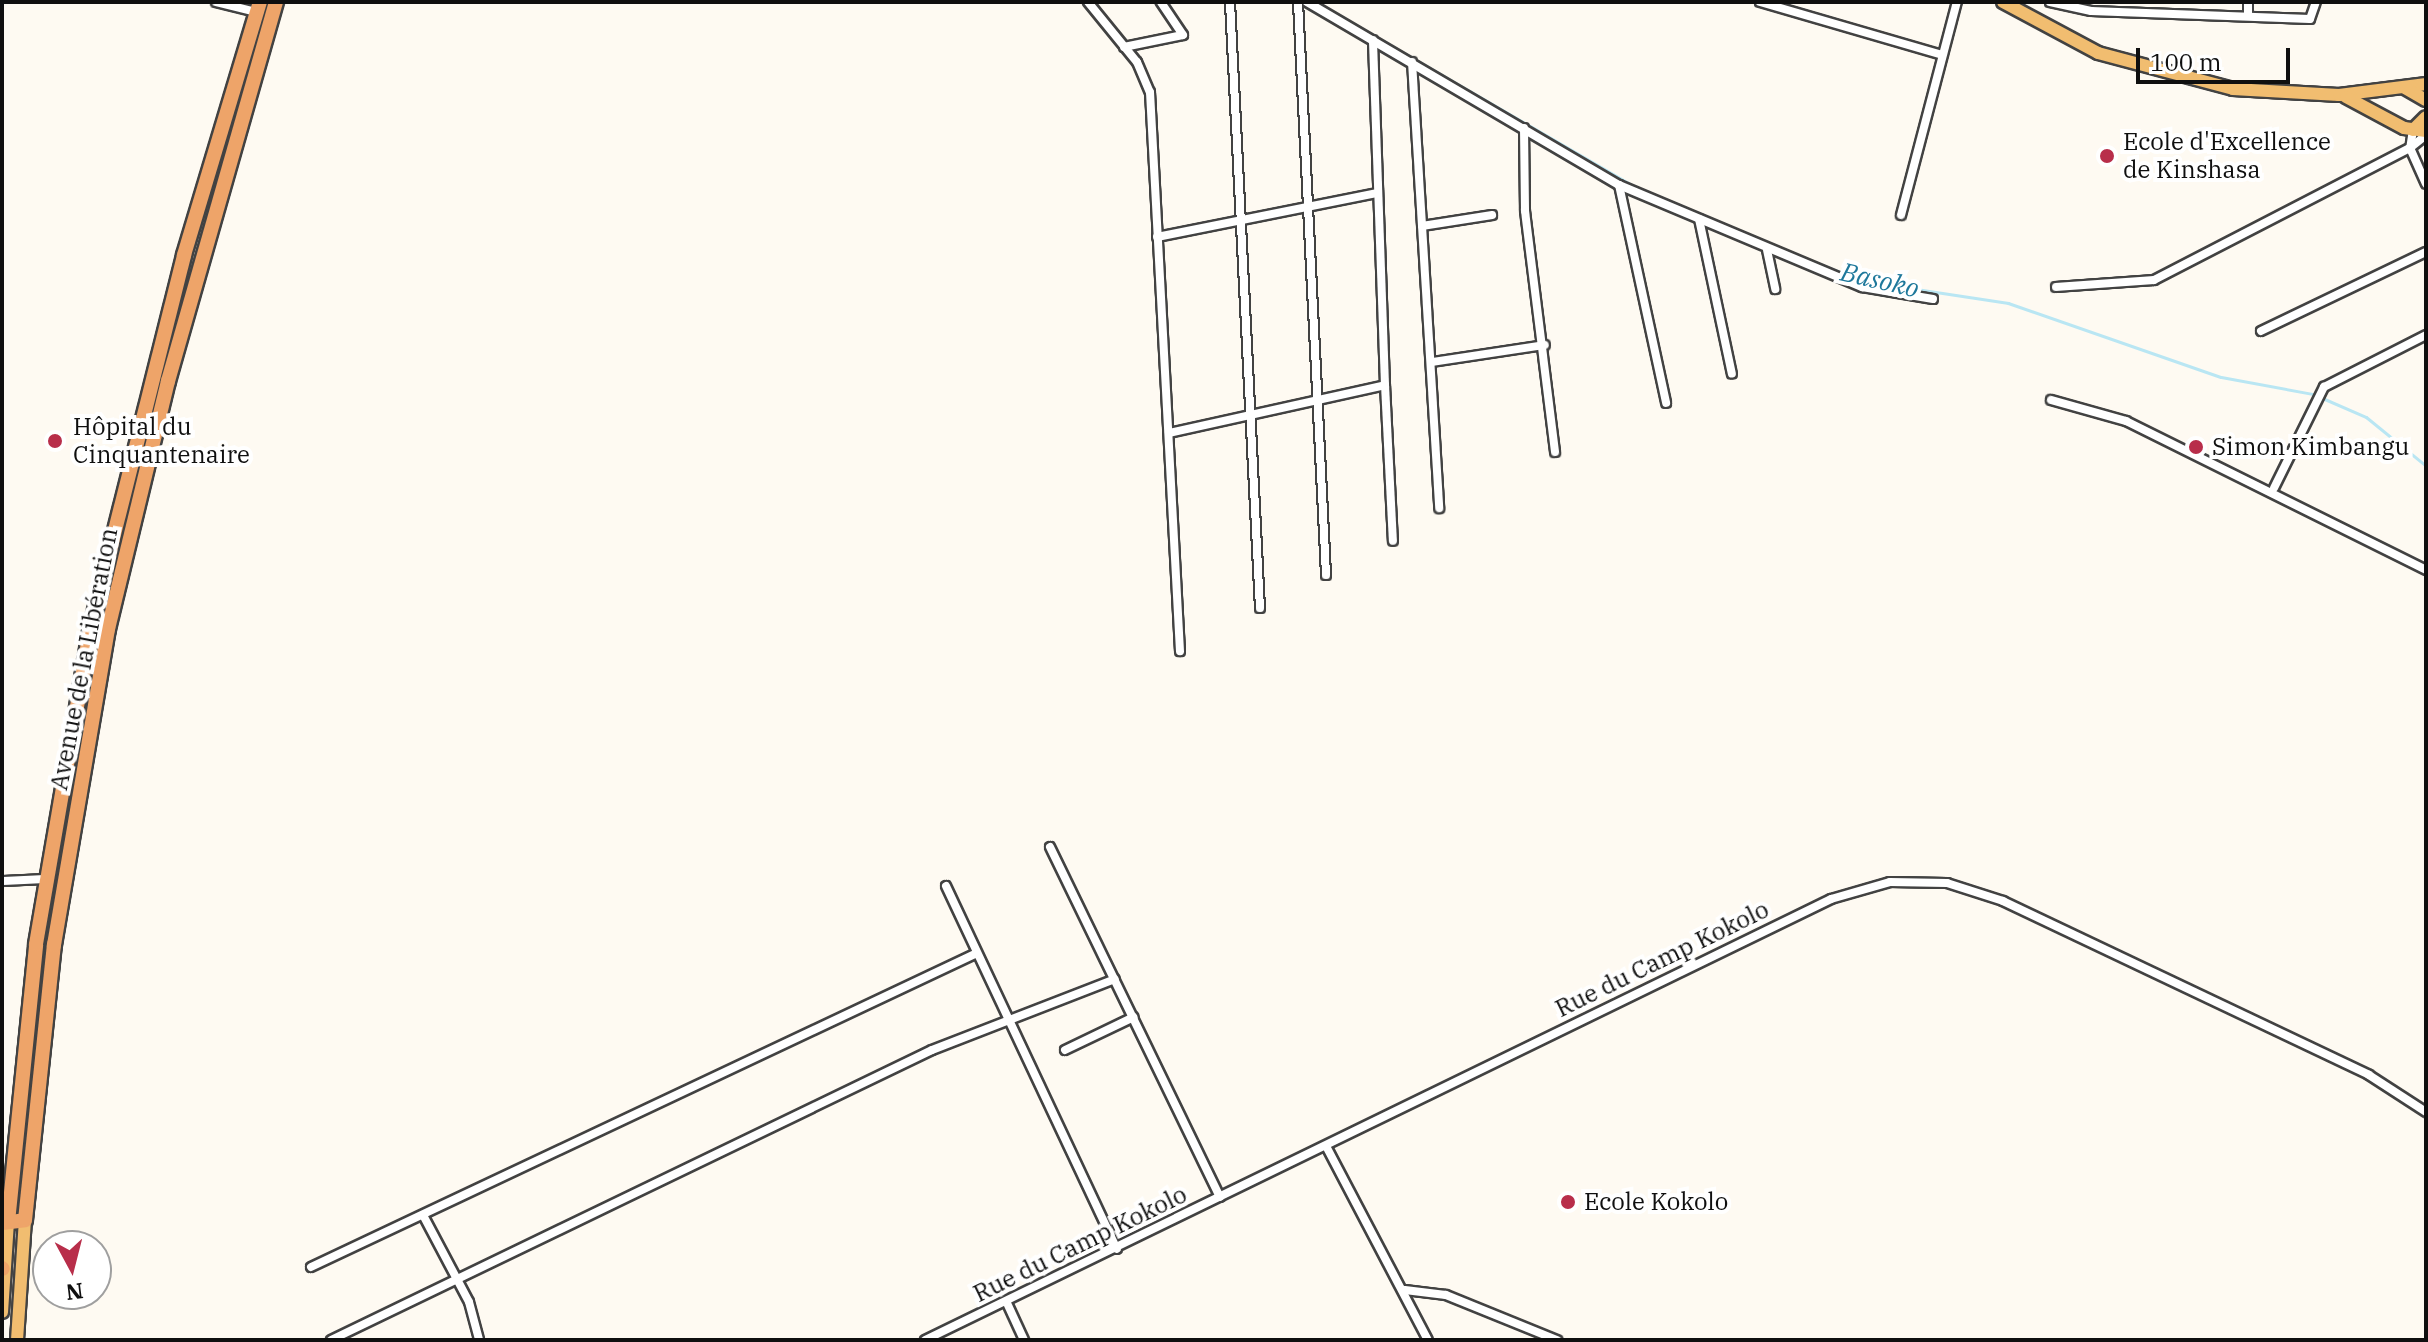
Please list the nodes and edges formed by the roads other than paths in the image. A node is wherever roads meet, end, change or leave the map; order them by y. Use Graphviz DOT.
graph roads {
  1 [pos="216,2"];
  2 [pos="276,2"];
  3 [pos="1088,2"];
  4 [pos="1161,2"];
  5 [pos="1230,2"];
  6 [pos="1298,2"];
  7 [pos="1307,2"];
  8 [pos="1760,2"];
  9 [pos="1957,2"];
  10 [pos="2003,2"];
  11 [pos="2050,2"];
  12 [pos="2248,2"];
  13 [pos="2316,2"];
  14 [pos="2146,6"];
  15 [pos="258,7"];
  16 [pos="2248,16"];
  17 [pos="1373,40"];
  18 [pos="1124,47"];
  19 [pos="1942,55"];
  20 [pos="1412,62"];
  21 [pos="2426,84"];
  22 [pos="2398,89"];
  23 [pos="2339,95"];
  24 [pos="2426,100"];
  25 [pos="2426,117"];
  26 [pos="1524,128"];
  27 [pos="2422,132"];
  28 [pos="2410,148"];
  29 [pos="2426,184"];
  30 [pos="1619,185"];
  31 [pos="1378,193"];
  32 [pos="1305,207"];
  33 [pos="1492,215"];
  34 [pos="1901,215"];
  35 [pos="1699,219"];
  36 [pos="1235,222"];
  37 [pos="1422,226"];
  38 [pos="1157,237"];
  39 [pos="1767,250"];
  40 [pos="2426,252"];
  41 [pos="2056,287"];
  42 [pos="1775,289"];
  43 [pos="1933,299"];
  44 [pos="2261,331"];
  45 [pos="2426,335"];
  46 [pos="1545,345"];
  47 [pos="1432,362"];
  48 [pos="1732,374"];
  49 [pos="1385,385"];
  50 [pos="1318,400"];
  51 [pos="2051,400"];
  52 [pos="1666,403"];
  53 [pos="1247,416"];
  54 [pos="1169,433"];
  55 [pos="1555,452"];
  56 [pos="2274,488"];
  57 [pos="1439,508"];
  58 [pos="1393,541"];
  59 [pos="2426,570"];
  60 [pos="1326,575"];
  61 [pos="1260,608"];
  62 [pos="1180,651"];
  63 [pos="1050,847"];
  64 [pos="46,879"];
  65 [pos="2,881"];
  66 [pos="946,886"];
  67 [pos="977,953"];
  68 [pos="1115,979"];
  69 [pos="1134,1017"];
  70 [pos="1012,1025"];
  71 [pos="1065,1050"];
  72 [pos="2426,1112"];
  73 [pos="1326,1146"];
  74 [pos="12,1170"];
  75 [pos="2,1186"];
  76 [pos="1220,1197"];
  77 [pos="27,1200"];
  78 [pos="6,1202"];
  79 [pos="423,1215"];
  80 [pos="25,1220"];
  81 [pos="5,1223"];
  82 [pos="1117,1249"];
  83 [pos="311,1267"];
  84 [pos="2,1268"];
  85 [pos="456,1279"];
  86 [pos="1405,1290"];
  87 [pos="1007,1303"];
  88 [pos="2,1312"];
  89 [pos="17,1340"];
  90 [pos="331,1340"];
  91 [pos="479,1340"];
  92 [pos="925,1340"];
  93 [pos="1024,1340"];
  94 [pos="1428,1340"];
  95 [pos="1557,1340"];
  1 -- 15 [label="street"];
  2 -- 77 [label="highway, Avenue de la Libération"];
  3 -- 18 [label="street"];
  4 -- 18 [label="street"];
  5 -- 36 [label="street"];
  6 -- 32 [label="street"];
  7 -- 17 [label="street"];
  8 -- 19 [label="street"];
  9 -- 19 [label="street"];
  10 -- 23 [label="main road"];
  11 -- 14 [label="street"];
  12 -- 16 [label="street"];
  13 -- 16 [label="street"];
  14 -- 16 [label="street"];
  15 -- 64 [label="highway, Avenue de la Libération"];
  17 -- 20 [label="street"];
  17 -- 31 [label="street"];
  18 -- 38 [label="street"];
  19 -- 34 [label="street"];
  20 -- 26 [label="street"];
  20 -- 37 [label="street"];
  21 -- 22 [label="main road"];
  22 -- 23 [label="main road"];
  22 -- 24 [label="main road"];
  23 -- 27 [label="main road"];
  25 -- 27 [label="main road"];
  26 -- 30 [label="street"];
  26 -- 46 [label="street"];
  27 -- 28 [label="street"];
  27 -- 28 [label="street"];
  28 -- 29 [label="street"];
  28 -- 41 [label="street"];
  30 -- 35 [label="street"];
  30 -- 52 [label="street"];
  31 -- 32 [label="street"];
  31 -- 49 [label="street"];
  32 -- 36 [label="street"];
  32 -- 50 [label="street"];
  33 -- 37 [label="street"];
  35 -- 39 [label="street"];
  35 -- 48 [label="street"];
  36 -- 38 [label="street"];
  36 -- 53 [label="street"];
  37 -- 47 [label="street"];
  38 -- 54 [label="street"];
  39 -- 42 [label="street"];
  39 -- 43 [label="street"];
  40 -- 44 [label="street"];
  45 -- 56 [label="street"];
  46 -- 47 [label="street"];
  46 -- 55 [label="street"];
  47 -- 57 [label="street"];
  49 -- 50 [label="street"];
  49 -- 58 [label="street"];
  50 -- 53 [label="street"];
  50 -- 60 [label="street"];
  51 -- 56 [label="street"];
  53 -- 54 [label="street"];
  53 -- 61 [label="street"];
  54 -- 62 [label="street"];
  56 -- 59 [label="street"];
  63 -- 68 [label="street"];
  64 -- 65 [label="street"];
  64 -- 74 [label="highway, Avenue de la Libération"];
  66 -- 67 [label="street"];
  67 -- 70 [label="street"];
  67 -- 79 [label="street"];
  68 -- 69 [label="street"];
  68 -- 70 [label="street"];
  69 -- 71 [label="street"];
  69 -- 76 [label="street"];
  70 -- 82 [label="street"];
  70 -- 85 [label="street"];
  72 -- 73 [label="street, Rue du Camp Kokolo"];
  73 -- 76 [label="street, Rue du Camp Kokolo"];
  73 -- 86 [label="street"];
  74 -- 75 [label="highway"];
  74 -- 78 [label="highway, Avenue de la Libération"];
  76 -- 82 [label="street, Rue du Camp Kokolo"];
  77 -- 78 [label="highway"];
  77 -- 80 [label="highway, Avenue de la Libération"];
  78 -- 81 [label="highway, Avenue de la Libération"];
  79 -- 83 [label="street"];
  79 -- 85 [label="street"];
  80 -- 81 [label="highway"];
  80 -- 89 [label="main road, Avenue de la Libération"];
  81 -- 84 [label="main road, Avenue de la Libération"];
  82 -- 87 [label="street, Rue du Camp Kokolo"];
  84 -- 88 [label="main road, Avenue de la Libération"];
  85 -- 90 [label="street"];
  85 -- 91 [label="street"];
  86 -- 94 [label="street"];
  86 -- 95 [label="street"];
  87 -- 92 [label="street, Rue du Camp Kokolo"];
  87 -- 93 [label="street"];
}
